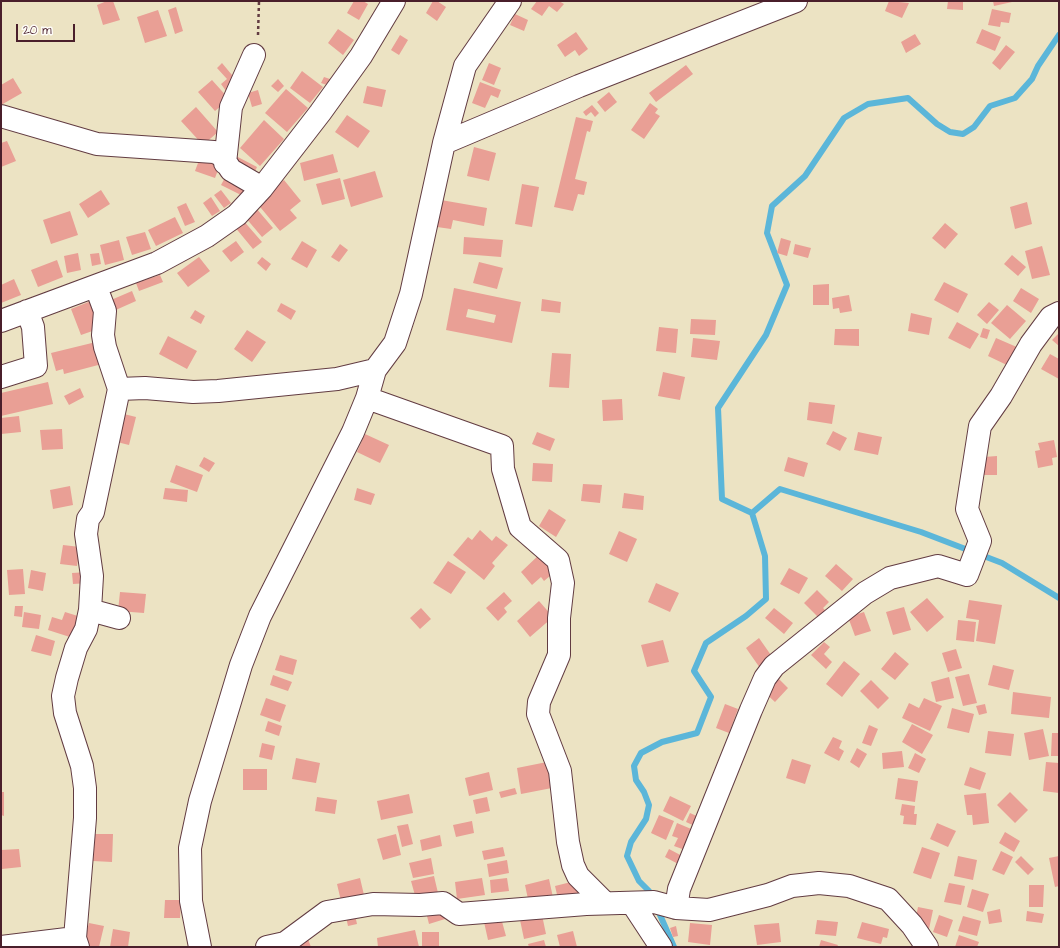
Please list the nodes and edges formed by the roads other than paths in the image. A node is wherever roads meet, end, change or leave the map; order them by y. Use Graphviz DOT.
graph roads {
  1 [pos="394,1"];
  2 [pos="510,1"];
  3 [pos="796,1"];
  4 [pos="254,55"];
  5 [pos="1,116"];
  6 [pos="444,143"];
  7 [pos="225,163"];
  8 [pos="262,188"];
  9 [pos="96,287"];
  10 [pos="27,311"];
  11 [pos="1059,312"];
  12 [pos="1,321"];
  13 [pos="375,370"];
  14 [pos="1,377"];
  15 [pos="119,389"];
  16 [pos="366,398"];
  17 [pos="90,610"];
  18 [pos="119,618"];
  19 [pos="605,903"];
  20 [pos="632,903"];
  21 [pos="676,908"];
  22 [pos="77,943"];
  23 [pos="194,943"];
  24 [pos="1,947"];
  25 [pos="267,947"];
  26 [pos="661,947"];
  27 [pos="927,947"];
  1 -- 8 [label="street"];
  2 -- 6 [label="street"];
  3 -- 6 [label="street"];
  4 -- 7 [label="street"];
  5 -- 7 [label="street"];
  6 -- 13 [label="street"];
  7 -- 8 [label="street"];
  8 -- 9 [label="street"];
  9 -- 10 [label="street"];
  9 -- 15 [label="street"];
  10 -- 12 [label="street"];
  10 -- 14 [label="street"];
  11 -- 21 [label="street"];
  13 -- 15 [label="street"];
  13 -- 16 [label="street"];
  15 -- 17 [label="street"];
  16 -- 19 [label="street"];
  16 -- 23 [label="street"];
  17 -- 18 [label="street"];
  17 -- 22 [label="street"];
  19 -- 20 [label="street"];
  19 -- 25 [label="street"];
  20 -- 21 [label="street"];
  20 -- 26 [label="street"];
  21 -- 27 [label="street"];
  22 -- 24 [label="street"];
}
